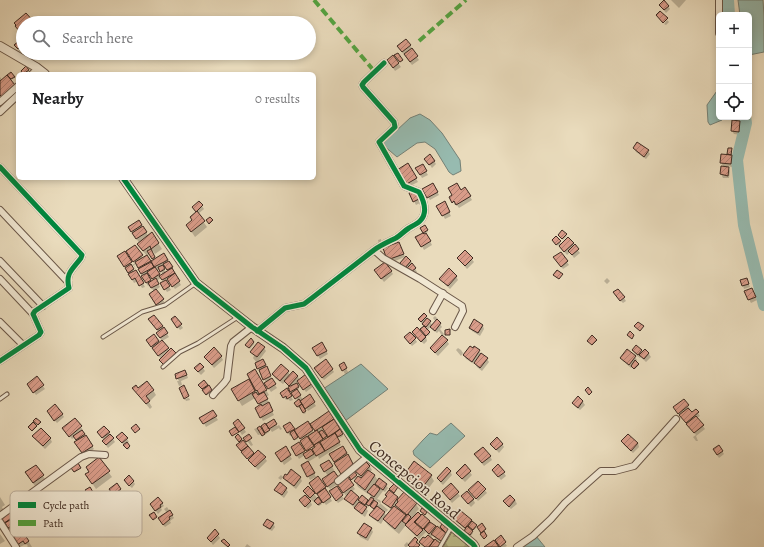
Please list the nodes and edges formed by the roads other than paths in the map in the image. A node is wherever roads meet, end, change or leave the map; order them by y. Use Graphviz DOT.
graph roads {
  1 [pos="719,0"];
  2 [pos="719,12"];
  3 [pos="0,46"];
  4 [pos="16,57"];
  5 [pos="21,60"];
  6 [pos="384,63"];
  7 [pos="39,72"];
  8 [pos="16,88"];
  9 [pos="16,96"];
  10 [pos="5,101"];
  11 [pos="0,112"];
  12 [pos="0,167"];
  13 [pos="125,180"];
  14 [pos="0,210"];
  15 [pos="374,250"];
  16 [pos="0,262"];
  17 [pos="0,279"];
  18 [pos="68,282"];
  19 [pos="196,283"];
  20 [pos="443,294"];
  21 [pos="43,306"];
  22 [pos="433,311"];
  23 [pos="33,314"];
  24 [pos="239,317"];
  25 [pos="0,322"];
  26 [pos="455,327"];
  27 [pos="254,329"];
  28 [pos="103,337"];
  29 [pos="23,345"];
  30 [pos="0,360"];
  31 [pos="163,367"];
  32 [pos="7,394"];
  33 [pos="213,395"];
  34 [pos="0,399"];
  35 [pos="676,419"];
  36 [pos="105,455"];
  37 [pos="367,457"];
  38 [pos="338,481"];
  39 [pos="34,491"];
  40 [pos="10,509"];
  41 [pos="0,516"];
  42 [pos="0,522"];
  43 [pos="452,527"];
  44 [pos="16,547"];
  45 [pos="440,547"];
  46 [pos="475,547"];
  47 [pos="517,547"];
  1 -- 2 [label="street"];
  3 -- 4 [label="street"];
  5 -- 7 [label="street"];
  6 -- 15 [label="street"];
  8 -- 10 [label="street"];
  9 -- 10 [label="street"];
  10 -- 11 [label="street"];
  12 -- 18 [label="street"];
  13 -- 19 [label="street, Concepcion Road"];
  14 -- 18 [label="street"];
  15 -- 20 [label="street"];
  15 -- 27 [label="street"];
  16 -- 21 [label="street"];
  17 -- 23 [label="street"];
  18 -- 21 [label="street"];
  19 -- 24 [label="street, Concepcion Road"];
  19 -- 28 [label="lane"];
  20 -- 22 [label="street"];
  20 -- 26 [label="street"];
  21 -- 23 [label="street"];
  23 -- 29 [label="street"];
  24 -- 27 [label="street, Concepcion Road"];
  24 -- 31 [label="lane"];
  25 -- 29 [label="street"];
  27 -- 33 [label="street"];
  27 -- 37 [label="street, Concepcion Road"];
  29 -- 30 [label="street"];
  32 -- 34 [label="lane"];
  35 -- 47 [label="street"];
  36 -- 39 [label="street"];
  37 -- 38 [label="street"];
  37 -- 43 [label="street, Concepcion Road"];
  40 -- 41 [label="street"];
  42 -- 44 [label="street"];
  43 -- 45 [label="lane"];
  43 -- 46 [label="street, Concepcion Road"];
}
